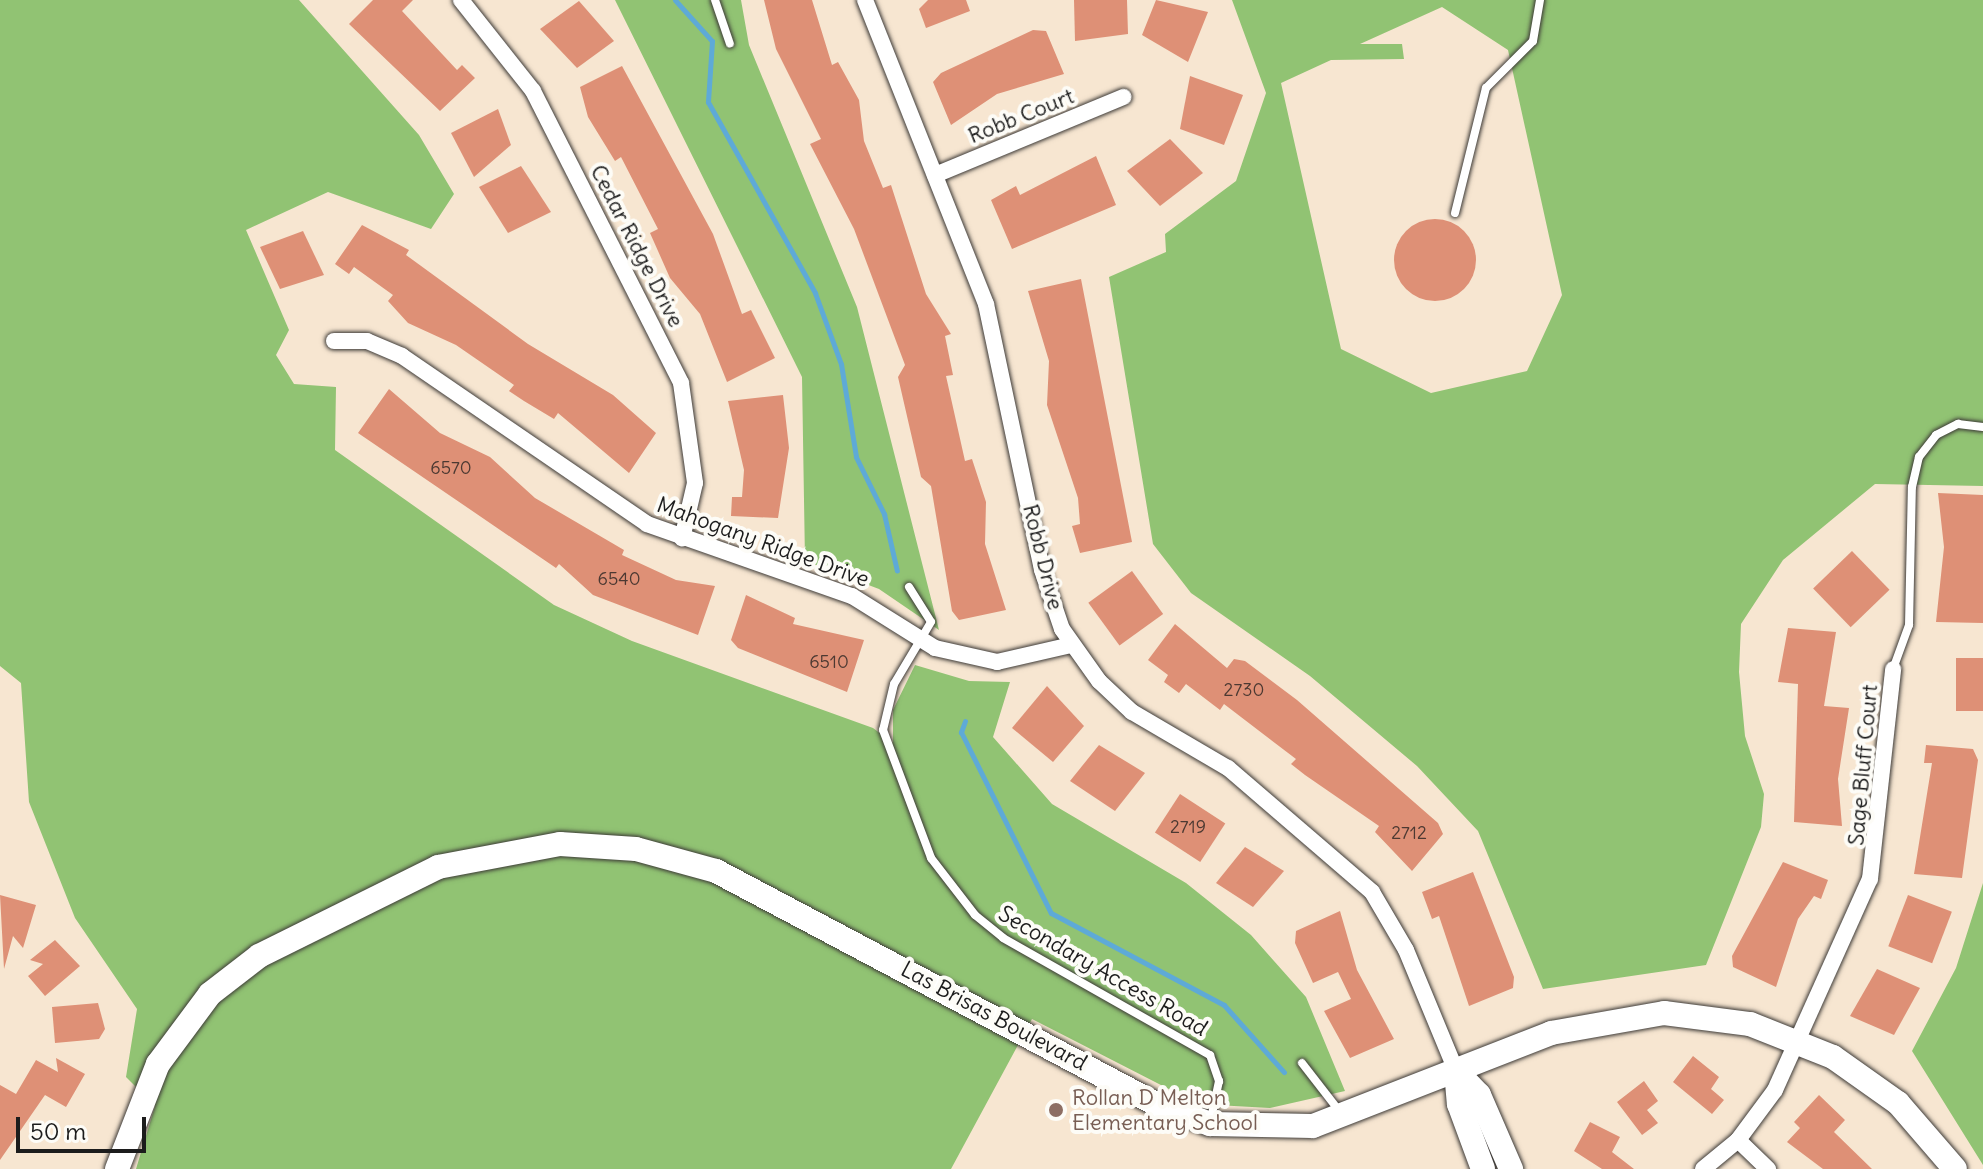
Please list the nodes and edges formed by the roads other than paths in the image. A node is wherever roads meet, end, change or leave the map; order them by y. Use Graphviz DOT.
graph roads {
  1 [pos="461,0"];
  2 [pos="715,0"];
  3 [pos="865,0"];
  4 [pos="1540,0"];
  5 [pos="730,44"];
  6 [pos="1123,97"];
  7 [pos="935,175"];
  8 [pos="1455,213"];
  9 [pos="334,341"];
  10 [pos="1983,427"];
  11 [pos="682,539"];
  12 [pos="909,587"];
  13 [pos="919,639"];
  14 [pos="1071,645"];
  15 [pos="1893,669"];
  16 [pos="1794,1038"];
  17 [pos="1302,1063"];
  18 [pos="1456,1071"];
  19 [pos="1342,1118"];
  20 [pos="1210,1124"];
  21 [pos="1738,1140"];
  22 [pos="117,1169"];
  23 [pos="1483,1169"];
  24 [pos="1511,1169"];
  25 [pos="1703,1169"];
  26 [pos="1768,1169"];
  27 [pos="1955,1169"];
  1 -- 11 [label="street, Cedar Ridge Drive"];
  2 -- 5 [label="lane"];
  3 -- 7 [label="street, Robb Drive"];
  4 -- 8 [label="lane"];
  6 -- 7 [label="street, Robb Court"];
  7 -- 14 [label="street, Robb Drive"];
  9 -- 11 [label="street, Mahogany Ridge Drive"];
  10 -- 15 [label="lane"];
  11 -- 13 [label="street, Mahogany Ridge Drive"];
  12 -- 13 [label="lane"];
  13 -- 14 [label="street, Mahogany Ridge Drive"];
  13 -- 20 [label="lane, Secondary Access Road"];
  14 -- 18 [label="street, Robb Drive"];
  15 -- 16 [label="street, Sage Bluff Court"];
  16 -- 18 [label="street, Las Brisas Boulevard"];
  16 -- 21 [label="street, Sage Bluff Court"];
  16 -- 27 [label="street, Las Brisas Boulevard"];
  17 -- 19 [label="lane"];
  18 -- 19 [label="street, Las Brisas Boulevard"];
  18 -- 23 [label="street, Robb Drive"];
  18 -- 24 [label="street, Robb Drive"];
  19 -- 20 [label="street, Las Brisas Boulevard"];
  20 -- 22 [label="street, Las Brisas Boulevard"];
  21 -- 25 [label="street, Sage Bluff Court"];
  21 -- 26 [label="street"];
}
